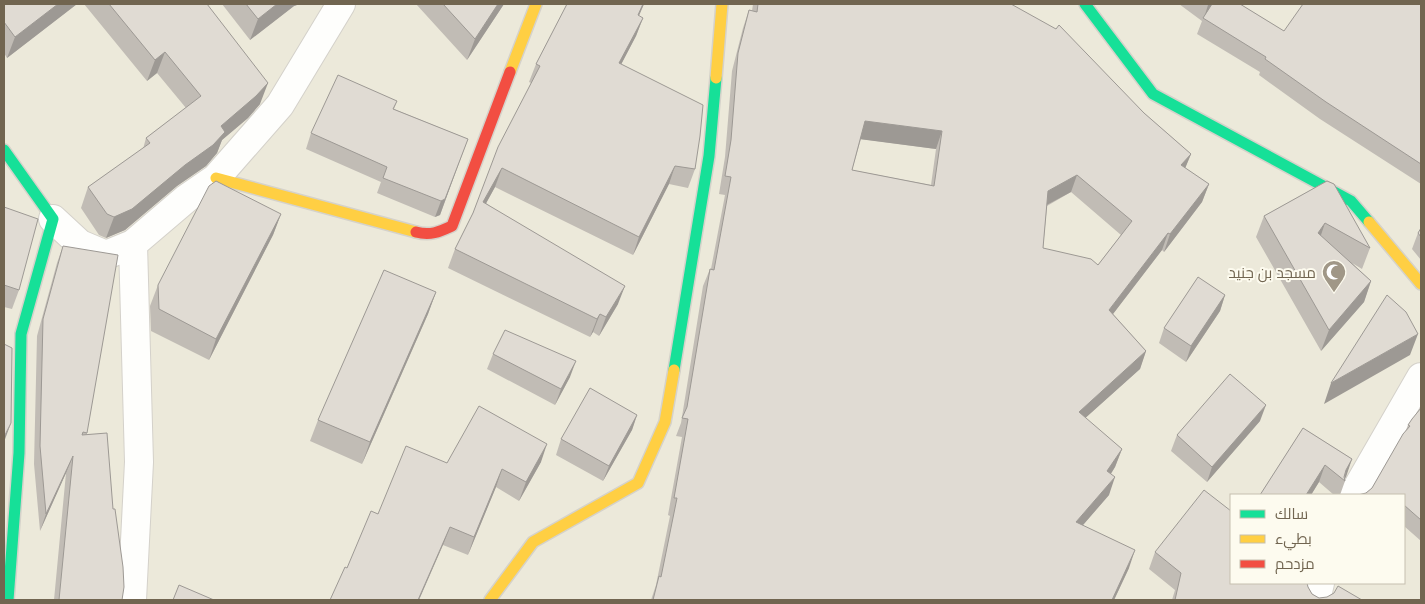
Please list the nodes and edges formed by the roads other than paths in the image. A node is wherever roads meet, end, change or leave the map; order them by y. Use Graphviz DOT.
graph roads {
  1 [pos="341,4"];
  2 [pos="536,4"];
  3 [pos="722,4"];
  4 [pos="1094,7"];
  5 [pos="262,81"];
  6 [pos="280,105"];
  7 [pos="4,150"];
  8 [pos="216,178"];
  9 [pos="53,218"];
  10 [pos="133,244"];
  11 [pos="1421,284"];
  12 [pos="12,333"];
  13 [pos="1421,377"];
  14 [pos="1354,494"];
  15 [pos="1320,584"];
  16 [pos="8,600"];
  17 [pos="132,600"];
  18 [pos="490,600"];
  19 [pos="1316,600"];
  1 -- 6 [label="street"];
  2 -- 8 [label="street"];
  3 -- 18 [label="street"];
  4 -- 11 [label="street"];
  5 -- 6 [label="street"];
  6 -- 8 [label="street"];
  7 -- 9 [label="street"];
  8 -- 10 [label="street"];
  9 -- 10 [label="street"];
  9 -- 12 [label="street"];
  10 -- 17 [label="street"];
  12 -- 16 [label="street"];
  13 -- 14 [label="street"];
  15 -- 19 [label="street"];
}
